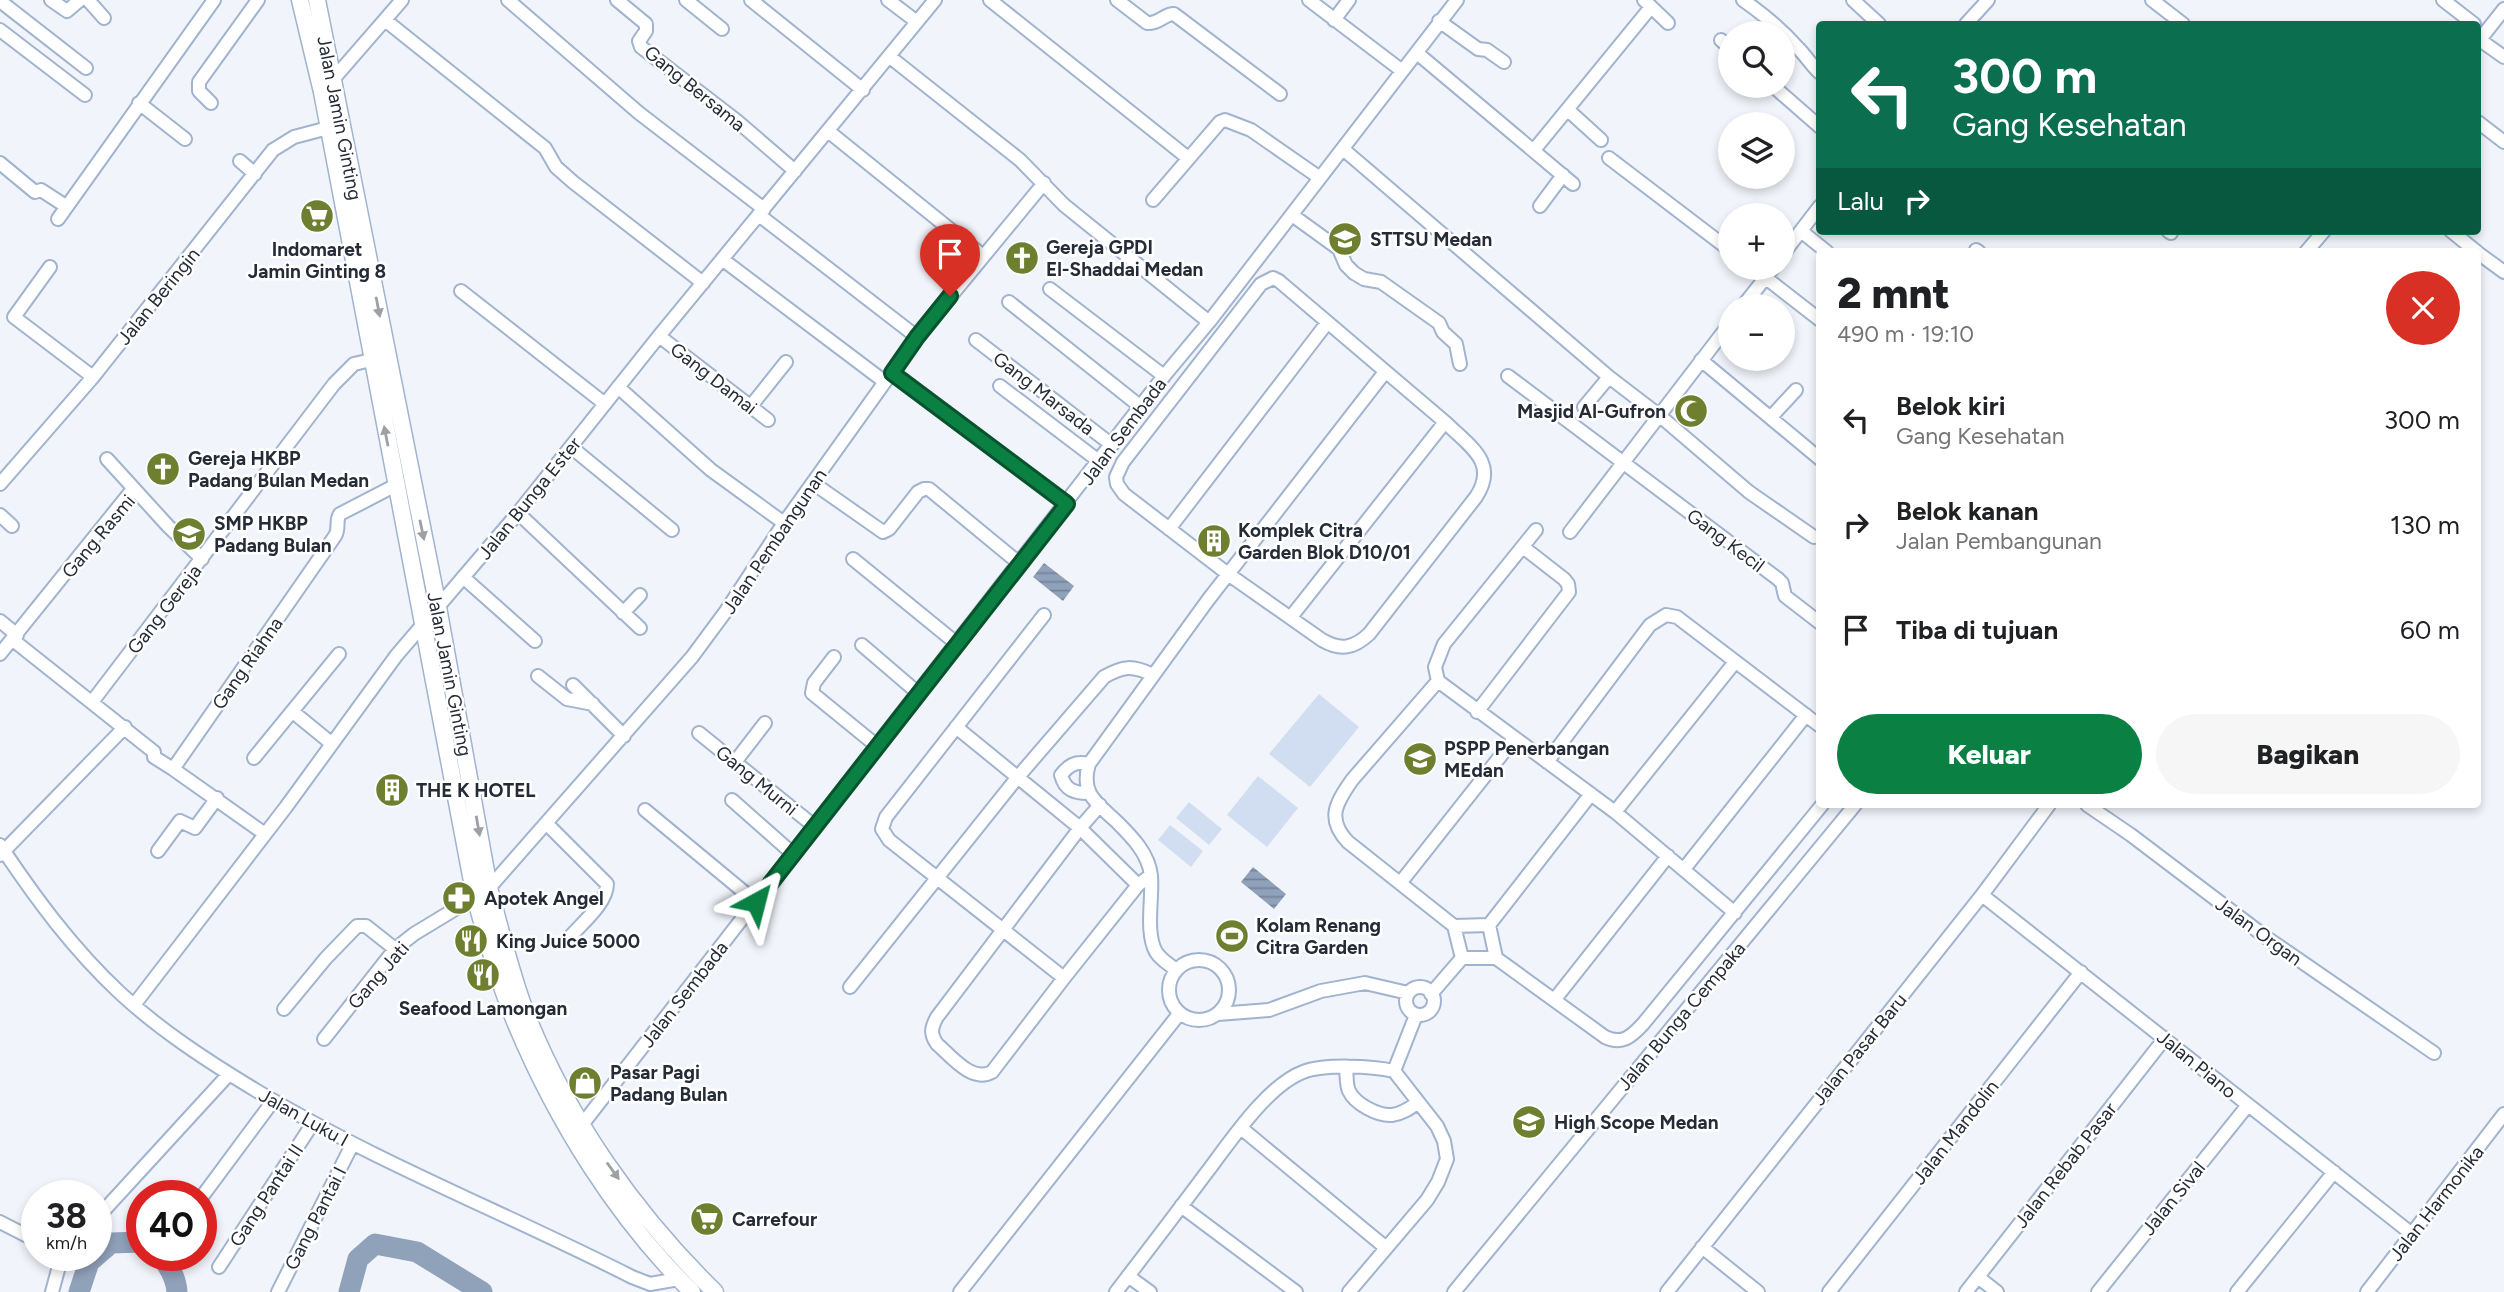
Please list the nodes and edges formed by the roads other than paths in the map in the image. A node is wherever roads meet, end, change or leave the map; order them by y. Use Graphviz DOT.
graph roads {
  1 [pos="51,0"];
  2 [pos="80,0"];
  3 [pos="88,0"];
  4 [pos="214,0"];
  5 [pos="258,0"];
  6 [pos="300,0"];
  7 [pos="317,0"];
  8 [pos="402,0"];
  9 [pos="508,0"];
  10 [pos="617,0"];
  11 [pos="686,0"];
  12 [pos="751,0"];
  13 [pos="888,0"];
  14 [pos="935,0"];
  15 [pos="990,0"];
  16 [pos="1117,0"];
  17 [pos="1309,0"];
  18 [pos="1349,0"];
  19 [pos="1457,0"];
  20 [pos="1743,0"];
  21 [pos="1853,0"];
  22 [pos="1987,0"];
  23 [pos="2152,0"];
  24 [pos="2444,0"];
  25 [pos="0,1"];
  26 [pos="1647,4"];
  27 [pos="2504,9"];
  28 [pos="104,18"];
  29 [pos="385,20"];
  30 [pos="1334,20"];
  31 [pos="1439,21"];
  32 [pos="1876,21"];
  33 [pos="1969,21"];
  34 [pos="2179,21"];
  35 [pos="2466,21"];
  36 [pos="917,22"];
  37 [pos="1668,23"];
  38 [pos="722,29"];
  39 [pos="0,30"];
  40 [pos="2481,31"];
  41 [pos="2481,35"];
  42 [pos="1417,53"];
  43 [pos="890,57"];
  44 [pos="2504,57"];
  45 [pos="1504,62"];
  46 [pos="86,68"];
  47 [pos="1401,70"];
  48 [pos="1816,70"];
  49 [pos="333,79"];
  50 [pos="863,90"];
  51 [pos="322,92"];
  52 [pos="1280,94"];
  53 [pos="85,96"];
  54 [pos="1787,98"];
  55 [pos="139,103"];
  56 [pos="211,103"];
  57 [pos="1568,110"];
  58 [pos="1816,124"];
  59 [pos="2481,124"];
  60 [pos="328,128"];
  61 [pos="828,131"];
  62 [pos="185,139"];
  63 [pos="1601,140"];
  64 [pos="2504,142"];
  65 [pos="1343,149"];
  66 [pos="1534,150"];
  67 [pos="1188,158"];
  68 [pos="1609,158"];
  69 [pos="240,161"];
  70 [pos="0,163"];
  71 [pos="795,171"];
  72 [pos="255,174"];
  73 [pos="1320,178"];
  74 [pos="1044,183"];
  75 [pos="1153,200"];
  76 [pos="61,203"];
  77 [pos="1540,206"];
  78 [pos="1816,211"];
  79 [pos="761,212"];
  80 [pos="1292,215"];
  81 [pos="58,219"];
  82 [pos="1801,231"];
  83 [pos="2456,235"];
  84 [pos="1795,239"];
  85 [pos="1718,241"];
  86 [pos="1822,248"];
  87 [pos="2473,248"];
  88 [pos="2481,254"];
  89 [pos="983,256"];
  90 [pos="722,259"];
  91 [pos="50,267"];
  92 [pos="2504,272"];
  93 [pos="1763,280"];
  94 [pos="1777,280"];
  95 [pos="703,283"];
  96 [pos="1050,289"];
  97 [pos="461,291"];
  98 [pos="1752,294"];
  99 [pos="1009,302"];
  100 [pos="1816,316"];
  101 [pos="1209,322"];
  102 [pos="1327,323"];
  103 [pos="659,336"];
  104 [pos="917,337"];
  105 [pos="1718,338"];
  106 [pos="976,340"];
  107 [pos="1701,359"];
  108 [pos="372,360"];
  109 [pos="786,362"];
  110 [pos="1460,364"];
  111 [pos="1385,372"];
  112 [pos="1164,376"];
  113 [pos="1508,376"];
  114 [pos="93,377"];
  115 [pos="889,377"];
  116 [pos="1609,377"];
  117 [pos="1000,386"];
  118 [pos="618,387"];
  119 [pos="1796,390"];
  120 [pos="606,404"];
  121 [pos="751,406"];
  122 [pos="1141,407"];
  123 [pos="1584,407"];
  124 [pos="1660,416"];
  125 [pos="1771,417"];
  126 [pos="768,420"];
  127 [pos="1445,422"];
  128 [pos="1112,445"];
  129 [pos="571,447"];
  130 [pos="1816,456"];
  131 [pos="107,459"];
  132 [pos="1100,461"];
  133 [pos="1624,462"];
  134 [pos="813,483"];
  135 [pos="0,485"];
  136 [pos="396,485"];
  137 [pos="133,489"];
  138 [pos="1067,504"];
  139 [pos="518,513"];
  140 [pos="0,515"];
  141 [pos="784,523"];
  142 [pos="12,526"];
  143 [pos="672,530"];
  144 [pos="1169,530"];
  145 [pos="1536,530"];
  146 [pos="1570,532"];
  147 [pos="1814,537"];
  148 [pos="1523,547"];
  149 [pos="202,559"];
  150 [pos="853,559"];
  151 [pos="1020,564"];
  152 [pos="1228,575"];
  153 [pos="463,578"];
  154 [pos="640,595"];
  155 [pos="438,607"];
  156 [pos="623,613"];
  157 [pos="1044,615"];
  158 [pos="1291,617"];
  159 [pos="1816,620"];
  160 [pos="0,621"];
  161 [pos="422,624"];
  162 [pos="640,628"];
  163 [pos="15,638"];
  164 [pos="535,641"];
  165 [pos="956,643"];
  166 [pos="862,645"];
  167 [pos="0,654"];
  168 [pos="339,654"];
  169 [pos="834,657"];
  170 [pos="1735,662"];
  171 [pos="1153,675"];
  172 [pos="537,676"];
  173 [pos="1438,681"];
  174 [pos="573,685"];
  175 [pos="918,693"];
  176 [pos="92,702"];
  177 [pos="593,704"];
  178 [pos="293,712"];
  179 [pos="1477,712"];
  180 [pos="1806,715"];
  181 [pos="765,723"];
  182 [pos="1816,723"];
  183 [pos="125,727"];
  184 [pos="956,727"];
  185 [pos="699,733"];
  186 [pos="624,736"];
  187 [pos="1514,739"];
  188 [pos="331,743"];
  189 [pos="877,746"];
  190 [pos="254,758"];
  191 [pos="735,762"];
  192 [pos="1546,762"];
  193 [pos="1089,764"];
  194 [pos="173,769"];
  195 [pos="1017,778"];
  196 [pos="1088,793"];
  197 [pos="1591,794"];
  198 [pos="217,798"];
  199 [pos="732,800"];
  200 [pos="1100,805"];
  201 [pos="1820,808"];
  202 [pos="1854,808"];
  203 [pos="2047,808"];
  204 [pos="2091,808"];
  205 [pos="645,810"];
  206 [pos="1615,812"];
  207 [pos="547,824"];
  208 [pos="814,827"];
  209 [pos="1080,828"];
  210 [pos="265,834"];
  211 [pos="1,850"];
  212 [pos="158,851"];
  213 [pos="793,854"];
  214 [pos="1668,856"];
  215 [pos="1684,869"];
  216 [pos="1151,875"];
  217 [pos="937,878"];
  218 [pos="1401,882"];
  219 [pos="1138,886"];
  220 [pos="489,888"];
  221 [pos="1982,895"];
  222 [pos="474,897"];
  223 [pos="756,902"];
  224 [pos="1735,913"];
  225 [pos="1489,925"];
  226 [pos="1454,926"];
  227 [pos="1003,930"];
  228 [pos="570,937"];
  229 [pos="395,949"];
  230 [pos="1462,958"];
  231 [pos="1496,958"];
  232 [pos="1176,970"];
  233 [pos="2081,972"];
  234 [pos="1063,978"];
  235 [pos="850,987"];
  236 [pos="1408,993"];
  237 [pos="1432,994"];
  238 [pos="1555,999"];
  239 [pos="134,1005"];
  240 [pos="284,1009"];
  241 [pos="1179,1014"];
  242 [pos="1218,1014"];
  243 [pos="1416,1015"];
  244 [pos="2165,1038"];
  245 [pos="324,1039"];
  246 [pos="2434,1053"];
  247 [pos="1346,1068"];
  248 [pos="1394,1071"];
  249 [pos="229,1074"];
  250 [pos="273,1101"];
  251 [pos="1417,1103"];
  252 [pos="2248,1105"];
  253 [pos="2504,1114"];
  254 [pos="313,1124"];
  255 [pos="581,1126"];
  256 [pos="1241,1128"];
  257 [pos="352,1144"];
  258 [pos="2334,1172"];
  259 [pos="214,1180"];
  260 [pos="112,1202"];
  261 [pos="1181,1206"];
  262 [pos="0,1222"];
  263 [pos="21,1233"];
  264 [pos="2412,1234"];
  265 [pos="1385,1247"];
  266 [pos="1702,1247"];
  267 [pos="219,1267"];
  268 [pos="58,1271"];
  269 [pos="1128,1276"];
  270 [pos="1978,1277"];
  271 [pos="679,1279"];
  272 [pos="52,1292"];
  273 [pos="278,1292"];
  274 [pos="692,1292"];
  275 [pos="715,1292"];
  276 [pos="960,1292"];
  277 [pos="1116,1292"];
  278 [pos="1150,1292"];
  279 [pos="1296,1292"];
  280 [pos="1349,1292"];
  281 [pos="1454,1292"];
  282 [pos="1667,1292"];
  283 [pos="1758,1292"];
  284 [pos="1829,1292"];
  285 [pos="1966,1292"];
  286 [pos="1997,1292"];
  287 [pos="2098,1292"];
  288 [pos="2237,1292"];
  289 [pos="2367,1292"];
  1 -- 2 [label="street"];
  3 -- 28 [label="street"];
  4 -- 55 [label="street"];
  5 -- 56 [label="street"];
  6 -- 51 [label="main road, Jalan Jamin Ginting"];
  7 -- 49 [label="main road, Jalan Jamin Ginting"];
  8 -- 29 [label="street"];
  9 -- 79 [label="street"];
  10 -- 71 [label="street, Gang Bersama"];
  11 -- 38 [label="street"];
  12 -- 50 [label="street"];
  13 -- 36 [label="street"];
  14 -- 36 [label="street, Jalan Bunga Ester"];
  15 -- 67 [label="street"];
  16 -- 52 [label="street"];
  17 -- 30 [label="street"];
  18 -- 30 [label="street"];
  19 -- 31 [label="street, Jalan Sembada"];
  20 -- 48 [label="street"];
  21 -- 32 [label="street"];
  22 -- 33 [label="street"];
  23 -- 34 [label="street"];
  24 -- 35 [label="street"];
  25 -- 46 [label="street"];
  26 -- 37 [label="street"];
  26 -- 57 [label="street"];
  27 -- 40 [label="street"];
  29 -- 49 [label="street"];
  29 -- 95 [label="street"];
  30 -- 47 [label="street"];
  31 -- 42 [label="street, Jalan Sembada"];
  31 -- 45 [label="street"];
  36 -- 43 [label="street, Jalan Bunga Ester"];
  39 -- 53 [label="street"];
  41 -- 44 [label="street"];
  42 -- 47 [label="street, Jalan Sembada"];
  42 -- 66 [label="street"];
  43 -- 50 [label="street, Jalan Bunga Ester"];
  43 -- 74 [label="street"];
  47 -- 65 [label="street, Jalan Sembada"];
  49 -- 51 [label="street"];
  49 -- 155 [label="main road, Jalan Jamin Ginting, one-way"];
  50 -- 61 [label="street, Jalan Bunga Ester"];
  51 -- 60 [label="main road, Jalan Jamin Ginting"];
  54 -- 58 [label="street"];
  55 -- 62 [label="street"];
  55 -- 81 [label="street"];
  57 -- 63 [label="street"];
  57 -- 66 [label="street"];
  59 -- 64 [label="street"];
  60 -- 72 [label="street, Jalan Beringin"];
  60 -- 108 [label="main road, Jalan Jamin Ginting"];
  61 -- 71 [label="street, Jalan Bunga Ester"];
  61 -- 89 [label="street"];
  65 -- 73 [label="street, Jalan Sembada"];
  65 -- 116 [label="street"];
  66 -- 77 [label="street"];
  67 -- 73 [label="street"];
  67 -- 75 [label="street"];
  68 -- 85 [label="street"];
  69 -- 72 [label="street"];
  70 -- 76 [label="street"];
  71 -- 79 [label="street, Jalan Bunga Ester"];
  72 -- 114 [label="street, Jalan Beringin"];
  73 -- 80 [label="street, Jalan Sembada"];
  74 -- 89 [label="street, Jalan Pembangunan"];
  74 -- 101 [label="street"];
  78 -- 82 [label="street"];
  79 -- 90 [label="street, Jalan Bunga Ester"];
  79 -- 104 [label="street"];
  80 -- 101 [label="street, Jalan Sembada"];
  80 -- 110 [label="street"];
  82 -- 84 [label="street"];
  82 -- 86 [label="street"];
  83 -- 87 [label="street"];
  88 -- 92 [label="street"];
  89 -- 104 [label="street, Jalan Pembangunan"];
  90 -- 95 [label="street, Jalan Bunga Ester"];
  90 -- 115 [label="street"];
  91 -- 114 [label="street"];
  93 -- 98 [label="street"];
  94 -- 100 [label="street"];
  95 -- 103 [label="street, Jalan Bunga Ester"];
  96 -- 112 [label="street"];
  97 -- 120 [label="street"];
  99 -- 122 [label="street"];
  101 -- 112 [label="street, Jalan Sembada"];
  102 -- 111 [label="street"];
  102 -- 144 [label="street"];
  102 -- 144 [label="street"];
  103 -- 118 [label="street, Jalan Bunga Ester"];
  103 -- 121 [label="street, Gang Damai"];
  104 -- 115 [label="street, Jalan Pembangunan"];
  105 -- 107 [label="street"];
  106 -- 128 [label="street, Gang Marsada"];
  107 -- 124 [label="street"];
  107 -- 125 [label="street"];
  136 -- 108 [label="main road, Jalan Jamin Ginting, one-way"];
  108 -- 149 [label="street, Gang Gereja"];
  109 -- 121 [label="street"];
  111 -- 127 [label="street"];
  111 -- 152 [label="street"];
  112 -- 122 [label="street, Jalan Sembada"];
  113 -- 133 [label="street, Gang Kecil"];
  114 -- 135 [label="street, Jalan Beringin"];
  115 -- 134 [label="street, Jalan Pembangunan"];
  115 -- 138 [label="street"];
  116 -- 123 [label="street"];
  116 -- 124 [label="street"];
  117 -- 132 [label="street"];
  118 -- 120 [label="street, Jalan Bunga Ester"];
  118 -- 141 [label="street"];
  119 -- 125 [label="street"];
  120 -- 129 [label="street, Jalan Bunga Ester"];
  121 -- 126 [label="street, Gang Damai"];
  122 -- 128 [label="street, Jalan Sembada"];
  124 -- 133 [label="street"];
  124 -- 147 [label="street"];
  125 -- 130 [label="street"];
  127 -- 158 [label="street"];
  127 -- 158 [label="street"];
  128 -- 132 [label="street, Jalan Sembada"];
  129 -- 139 [label="street, Jalan Bunga Ester"];
  129 -- 143 [label="street"];
  131 -- 137 [label="street"];
  132 -- 138 [label="street, Jalan Sembada"];
  133 -- 146 [label="street"];
  133 -- 159 [label="street, Gang Kecil"];
  134 -- 141 [label="street, Jalan Pembangunan"];
  134 -- 151 [label="street"];
  136 -- 161 [label="main road, Jalan Jamin Ginting"];
  136 -- 194 [label="street, Gang Riahna"];
  137 -- 149 [label="street, Gang Rasmi"];
  137 -- 163 [label="street, Gang Rasmi"];
  138 -- 151 [label="street, Jalan Sembada"];
  139 -- 153 [label="street, Jalan Bunga Ester"];
  139 -- 156 [label="street"];
  140 -- 142 [label="street"];
  141 -- 186 [label="street, Jalan Pembangunan"];
  144 -- 152 [label="street"];
  145 -- 148 [label="street"];
  148 -- 173 [label="street"];
  148 -- 179 [label="street"];
  149 -- 176 [label="street, Gang Gereja"];
  150 -- 165 [label="street"];
  151 -- 165 [label="street, Jalan Sembada"];
  152 -- 158 [label="street"];
  152 -- 171 [label="street"];
  153 -- 155 [label="street, Jalan Bunga Ester"];
  153 -- 164 [label="street"];
  154 -- 156 [label="street"];
  155 -- 161 [label="street, Jalan Bunga Ester"];
  155 -- 220 [label="main road, Jalan Jamin Ginting, one-way"];
  156 -- 162 [label="street"];
  157 -- 184 [label="street"];
  160 -- 163 [label="street"];
  161 -- 188 [label="street, Jalan Bunga Ester"];
  161 -- 222 [label="main road, Jalan Jamin Ginting"];
  163 -- 167 [label="street, Gang Rasmi"];
  163 -- 176 [label="street"];
  165 -- 175 [label="street, Jalan Sembada"];
  166 -- 175 [label="street"];
  168 -- 178 [label="street"];
  169 -- 189 [label="street"];
  170 -- 180 [label="street"];
  170 -- 192 [label="street"];
  170 -- 206 [label="street"];
  171 -- 193 [label="street"];
  171 -- 195 [label="street"];
  172 -- 177 [label="street"];
  173 -- 179 [label="street"];
  173 -- 218 [label="street"];
  174 -- 177 [label="street"];
  175 -- 189 [label="street, Jalan Sembada"];
  176 -- 183 [label="street"];
  177 -- 186 [label="street"];
  178 -- 188 [label="street"];
  178 -- 190 [label="street"];
  179 -- 187 [label="street"];
  180 -- 182 [label="street"];
  180 -- 215 [label="street"];
  181 -- 191 [label="street"];
  183 -- 194 [label="street"];
  183 -- 211 [label="street"];
  184 -- 195 [label="street"];
  184 -- 217 [label="street"];
  185 -- 191 [label="street, Gang Murni"];
  186 -- 207 [label="street, Jalan Pembangunan"];
  187 -- 192 [label="street"];
  187 -- 218 [label="street"];
  188 -- 210 [label="street, Jalan Bunga Ester"];
  189 -- 208 [label="street, Jalan Sembada"];
  191 -- 208 [label="street, Gang Murni"];
  192 -- 197 [label="street"];
  193 -- 196 [label="street"];
  193 -- 196 [label="street"];
  194 -- 198 [label="street"];
  195 -- 209 [label="street"];
  195 -- 217 [label="street"];
  196 -- 200 [label="street"];
  197 -- 206 [label="street"];
  197 -- 225 [label="street"];
  198 -- 210 [label="street"];
  198 -- 212 [label="street"];
  199 -- 213 [label="street"];
  200 -- 209 [label="street"];
  200 -- 216 [label="street"];
  201 -- 224 [label="street"];
  202 -- 281 [label="street, Jalan Bunga Cempaka"];
  203 -- 221 [label="street, Jalan Pasar Baru"];
  204 -- 246 [label="street, Jalan Organ"];
  205 -- 223 [label="street"];
  206 -- 214 [label="street"];
  207 -- 220 [label="street, Jalan Pembangunan"];
  207 -- 228 [label="street"];
  208 -- 213 [label="street, Jalan Sembada"];
  209 -- 219 [label="street"];
  209 -- 227 [label="street"];
  210 -- 239 [label="street, Jalan Bunga Ester"];
  211 -- 239 [label="street, Jalan Luku I"];
  213 -- 223 [label="street, Jalan Sembada"];
  214 -- 215 [label="street"];
  214 -- 238 [label="street"];
  215 -- 224 [label="street"];
  216 -- 219 [label="street"];
  216 -- 232 [label="street"];
  217 -- 227 [label="street"];
  217 -- 235 [label="street"];
  218 -- 226 [label="street"];
  219 -- 234 [label="street"];
  220 -- 255 [label="main road, Jalan Jamin Ginting"];
  221 -- 233 [label="street, Jalan Piano"];
  221 -- 266 [label="street, Jalan Pasar Baru"];
  222 -- 229 [label="street, Gang Jati"];
  222 -- 271 [label="main road, Jalan Jamin Ginting"];
  223 -- 255 [label="street, Jalan Sembada"];
  224 -- 238 [label="street"];
  225 -- 226 [label="street"];
  225 -- 231 [label="street"];
  226 -- 230 [label="street"];
  227 -- 234 [label="street"];
  227 -- 234 [label="street"];
  229 -- 240 [label="street"];
  229 -- 245 [label="street, Gang Jati"];
  230 -- 231 [label="street"];
  230 -- 237 [label="street"];
  231 -- 238 [label="street"];
  232 -- 241 [label="street"];
  232 -- 242 [label="street"];
  233 -- 244 [label="street, Jalan Piano"];
  233 -- 284 [label="street, Jalan Mandolin"];
  236 -- 237 [label="street"];
  236 -- 242 [label="street"];
  236 -- 243 [label="street"];
  237 -- 243 [label="street"];
  239 -- 249 [label="street, Jalan Luku I"];
  241 -- 242 [label="street"];
  241 -- 276 [label="street"];
  243 -- 248 [label="street"];
  244 -- 252 [label="street, Jalan Piano"];
  244 -- 270 [label="street, Jalan Rebab Pasar"];
  247 -- 248 [label="street"];
  247 -- 251 [label="street"];
  247 -- 256 [label="street"];
  248 -- 251 [label="street"];
  249 -- 250 [label="street, Jalan Luku I"];
  249 -- 260 [label="street"];
  250 -- 254 [label="street, Jalan Luku I"];
  250 -- 259 [label="street"];
  251 -- 265 [label="street"];
  252 -- 258 [label="street, Jalan Piano"];
  252 -- 287 [label="street, Jalan Sival"];
  253 -- 264 [label="street, Jalan Harmonika"];
  254 -- 257 [label="street, Jalan Luku I"];
  254 -- 267 [label="street, Gang Pantai II"];
  255 -- 275 [label="main road, Jalan Jamin Ginting, one-way"];
  256 -- 261 [label="street"];
  256 -- 265 [label="street"];
  257 -- 271 [label="street, Jalan Luku I"];
  257 -- 273 [label="street, Gang Pantai I"];
  258 -- 264 [label="street, Jalan Piano"];
  258 -- 288 [label="street"];
  261 -- 269 [label="street"];
  261 -- 279 [label="street"];
  262 -- 263 [label="street"];
  264 -- 289 [label="street, Jalan Harmonika"];
  265 -- 280 [label="street"];
  266 -- 282 [label="street, Jalan Pasar Baru"];
  266 -- 283 [label="street"];
  268 -- 272 [label="street"];
  269 -- 277 [label="street"];
  269 -- 278 [label="street"];
  270 -- 285 [label="street, Jalan Rebab Pasar"];
  270 -- 286 [label="street"];
  271 -- 274 [label="main road, Jalan Jamin Ginting"];
}
